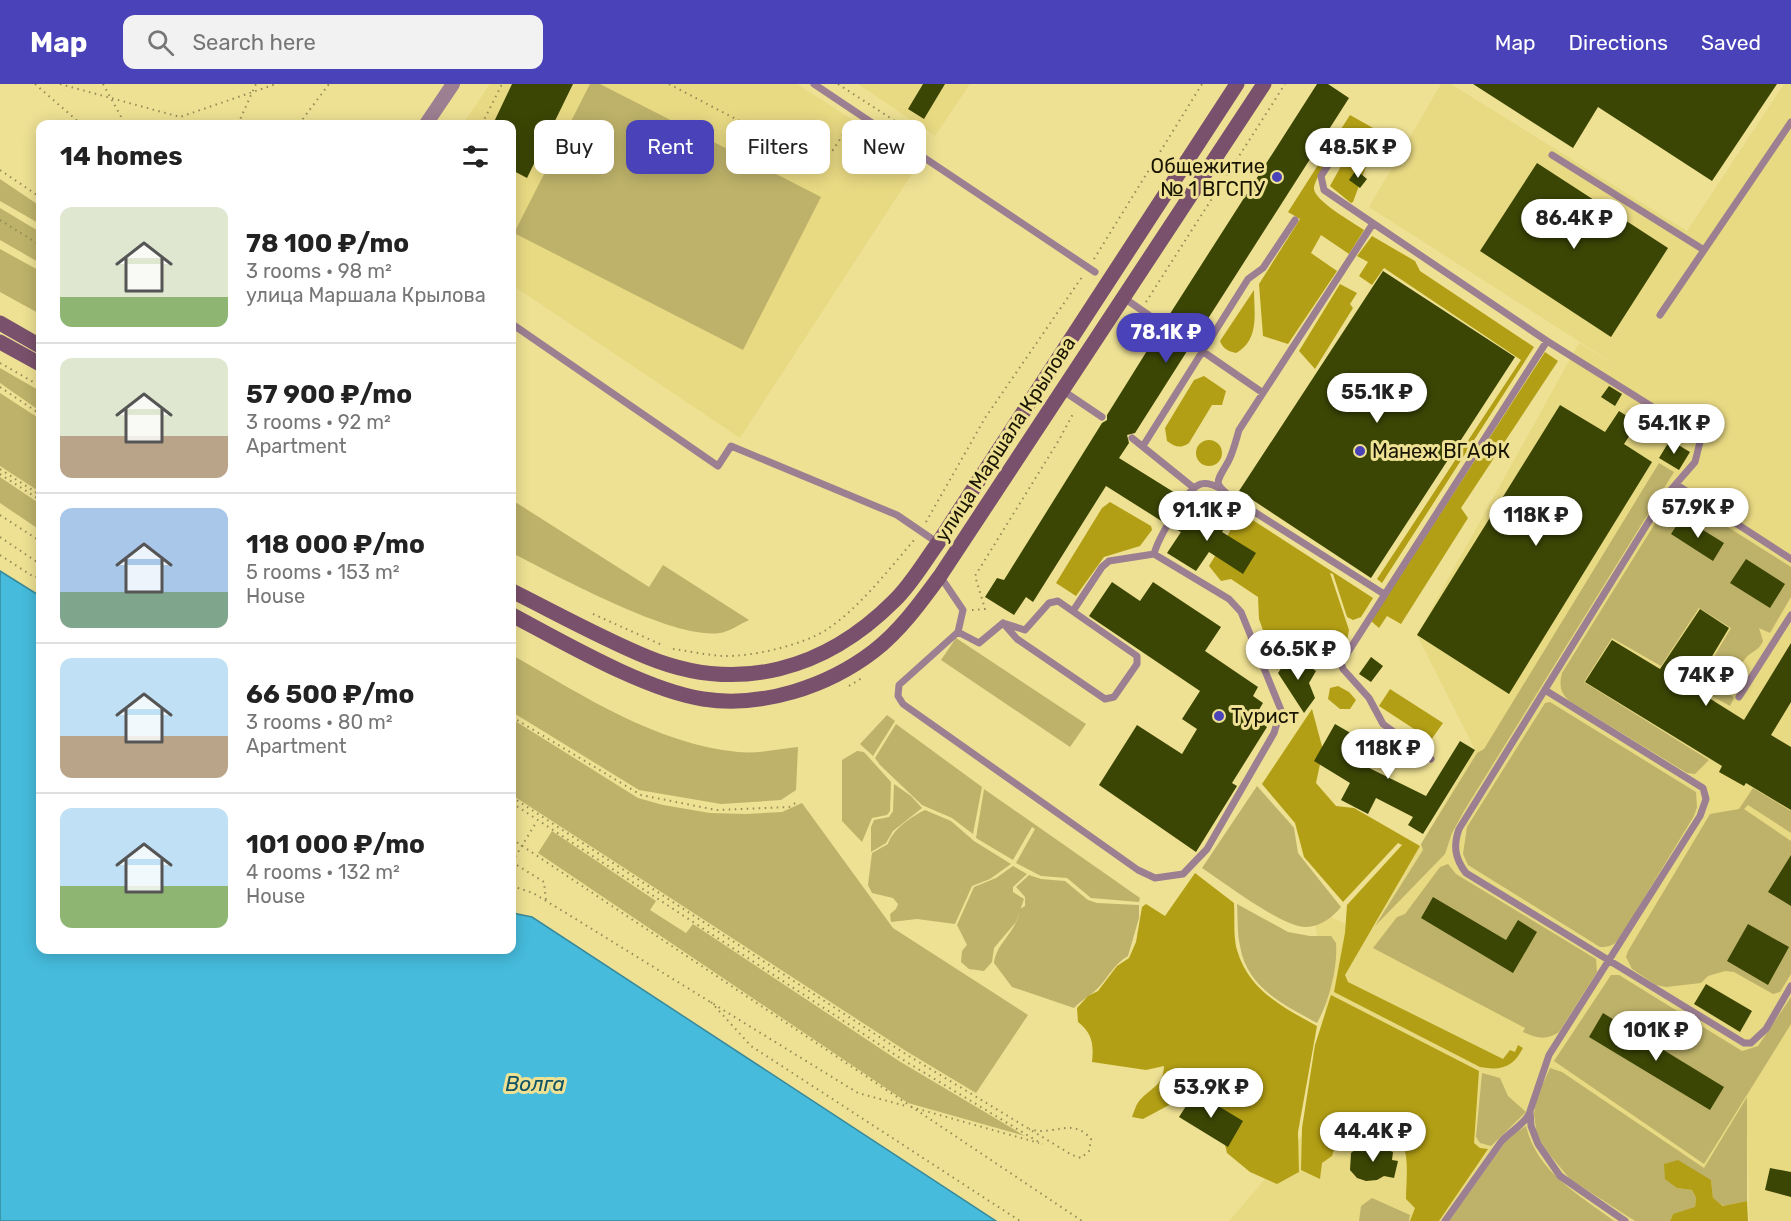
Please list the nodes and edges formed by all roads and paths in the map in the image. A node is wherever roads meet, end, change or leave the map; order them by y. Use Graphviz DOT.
graph roads {
  1 [pos="35,84"];
  2 [pos="60,84"];
  3 [pos="103,84"];
  4 [pos="256,84"];
  5 [pos="276,84"];
  6 [pos="330,84"];
  7 [pos="453,84"];
  8 [pos="502,84"];
  9 [pos="669,84"];
  10 [pos="814,84"];
  11 [pos="838,84"];
  12 [pos="1202,84"];
  13 [pos="1237,84"];
  14 [pos="1264,84"];
  15 [pos="1285,84"];
  16 [pos="854,117"];
  17 [pos="76,120"];
  18 [pos="123,120"];
  19 [pos="240,120"];
  20 [pos="302,120"];
  21 [pos="429,120"];
  22 [pos="484,120"];
  23 [pos="893,120"];
  24 [pos="1791,122"];
  25 [pos="1336,153"];
  26 [pos="1552,155"];
  27 [pos="0,170"];
  28 [pos="36,194"];
  29 [pos="0,220"];
  30 [pos="1295,220"];
  31 [pos="1372,225"];
  32 [pos="36,242"];
  33 [pos="1704,250"];
  34 [pos="1091,270"];
  35 [pos="1124,298"];
  36 [pos="1141,310"];
  37 [pos="1660,315"];
  38 [pos="0,323"];
  39 [pos="1162,325"];
  40 [pos="516,327"];
  41 [pos="1119,333"];
  42 [pos="1547,341"];
  43 [pos="0,342"];
  44 [pos="36,344"];
  45 [pos="1192,344"];
  46 [pos="1202,351"];
  47 [pos="36,362"];
  48 [pos="0,363"];
  49 [pos="36,384"];
  50 [pos="0,387"];
  51 [pos="1062,390"];
  52 [pos="1263,393"];
  53 [pos="1079,402"];
  54 [pos="36,411"];
  55 [pos="1102,417"];
  56 [pos="1132,438"];
  57 [pos="1143,446"];
  58 [pos="0,469"];
  59 [pos="0,474"];
  60 [pos="1677,484"];
  61 [pos="1194,488"];
  62 [pos="1220,488"];
  63 [pos="36,492"];
  64 [pos="36,497"];
  65 [pos="0,515"];
  66 [pos="922,531"];
  67 [pos="0,537"];
  68 [pos="36,538"];
  69 [pos="938,543"];
  70 [pos="1154,554"];
  71 [pos="0,555"];
  72 [pos="1791,559"];
  73 [pos="36,561"];
  74 [pos="940,576"];
  75 [pos="36,578"];
  76 [pos="516,593"];
  77 [pos="1384,594"];
  78 [pos="963,610"];
  79 [pos="1073,611"];
  80 [pos="590,613"];
  81 [pos="1791,615"];
  82 [pos="516,617"];
  83 [pos="1003,622"];
  84 [pos="958,632"];
  85 [pos="1545,690"];
  86 [pos="1739,697"];
  87 [pos="516,719"];
  88 [pos="1431,759"];
  89 [pos="516,800"];
  90 [pos="797,802"];
  91 [pos="516,806"];
  92 [pos="540,815"];
  93 [pos="538,820"];
  94 [pos="516,842"];
  95 [pos="522,846"];
  96 [pos="516,856"];
  97 [pos="516,864"];
  98 [pos="516,887"];
  99 [pos="546,901"];
  100 [pos="1609,961"];
  101 [pos="1791,986"];
  102 [pos="709,1000"];
  103 [pos="908,1106"];
  104 [pos="1530,1112"];
  105 [pos="1029,1129"];
  106 [pos="1020,1221"];
  107 [pos="1082,1221"];
  108 [pos="1445,1221"];
  109 [pos="1624,1221"];
  1 -- 17 [label="path"];
  2 -- 5 [label="path"];
  3 -- 18 [label="path"];
  4 -- 19 [label="path"];
  6 -- 20 [label="path"];
  7 -- 21 [label="street"];
  8 -- 22 [label="path"];
  9 -- 16 [label="path"];
  10 -- 34 [label="lane"];
  11 -- 23 [label="path"];
  12 -- 34 [label="path"];
  13 -- 69 [label="main road, улица Маршала Крылова"];
  14 -- 35 [label="main road, улица Маршала Крылова"];
  15 -- 36 [label="path"];
  24 -- 33 [label="lane"];
  25 -- 31 [label="lane"];
  26 -- 33 [label="lane"];
  27 -- 28 [label="path"];
  29 -- 32 [label="path"];
  30 -- 46 [label="lane"];
  31 -- 42 [label="lane"];
  31 -- 52 [label="lane"];
  33 -- 37 [label="lane"];
  34 -- 66 [label="path"];
  35 -- 36 [label="lane"];
  35 -- 51 [label="main road, улица Маршала Крылова"];
  36 -- 39 [label="lane"];
  36 -- 41 [label="path"];
  38 -- 44 [label="main road"];
  40 -- 66 [label="lane"];
  42 -- 60 [label="lane"];
  42 -- 77 [label="lane"];
  43 -- 47 [label="main road"];
  45 -- 46 [label="lane"];
  46 -- 52 [label="lane"];
  46 -- 57 [label="lane"];
  48 -- 49 [label="path"];
  50 -- 54 [label="path"];
  51 -- 53 [label="lane"];
  51 -- 74 [label="main road, улица Маршала Крылова"];
  52 -- 62 [label="lane"];
  53 -- 55 [label="lane"];
  53 -- 78 [label="path"];
  56 -- 57 [label="lane"];
  57 -- 61 [label="lane"];
  58 -- 63 [label="path"];
  59 -- 64 [label="path"];
  60 -- 72 [label="lane"];
  60 -- 85 [label="lane"];
  61 -- 62 [label="lane"];
  61 -- 70 [label="lane"];
  62 -- 77 [label="lane"];
  65 -- 68 [label="path"];
  66 -- 69 [label="lane"];
  66 -- 80 [label="path"];
  67 -- 73 [label="path"];
  69 -- 76 [label="main road, улица Маршала Крылова"];
  70 -- 79 [label="lane"];
  70 -- 84 [label="lane"];
  71 -- 75 [label="path"];
  74 -- 78 [label="lane"];
  74 -- 82 [label="main road, улица Маршала Крылова"];
  77 -- 88 [label="lane"];
  78 -- 84 [label="lane"];
  79 -- 83 [label="lane"];
  79 -- 83 [label="lane"];
  81 -- 86 [label="lane"];
  83 -- 84 [label="lane"];
  85 -- 100 [label="lane"];
  85 -- 100 [label="lane"];
  87 -- 90 [label="path"];
  89 -- 92 [label="path"];
  91 -- 93 [label="path"];
  92 -- 93 [label="path"];
  92 -- 105 [label="path"];
  93 -- 95 [label="path"];
  93 -- 103 [label="path"];
  94 -- 95 [label="path"];
  95 -- 96 [label="path"];
  95 -- 103 [label="path"];
  97 -- 99 [label="path"];
  98 -- 99 [label="path"];
  99 -- 102 [label="path"];
  100 -- 101 [label="lane"];
  100 -- 104 [label="lane"];
  102 -- 103 [label="path"];
  102 -- 106 [label="path"];
  103 -- 107 [label="path"];
  104 -- 108 [label="lane"];
  104 -- 109 [label="lane"];
  105 -- 105 [label="path"];
}
